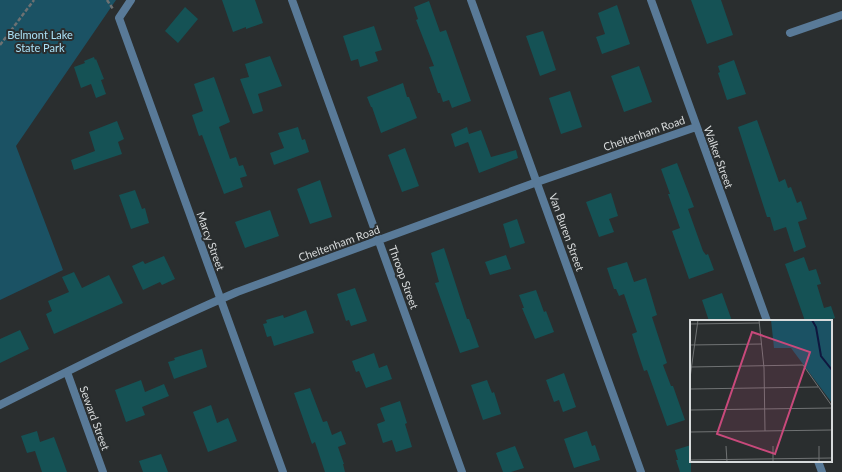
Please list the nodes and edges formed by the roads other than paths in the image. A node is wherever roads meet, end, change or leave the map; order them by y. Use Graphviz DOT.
graph roads {
  1 [pos="131,0"];
  2 [pos="292,0"];
  3 [pos="471,0"];
  4 [pos="651,0"];
  5 [pos="842,15"];
  6 [pos="790,33"];
  7 [pos="696,127"];
  8 [pos="537,182"];
  9 [pos="378,240"];
  10 [pos="221,299"];
  11 [pos="767,320"];
  12 [pos="67,372"];
  13 [pos="0,405"];
  14 [pos="818,462"];
  15 [pos="103,472"];
  16 [pos="283,472"];
  17 [pos="462,472"];
  18 [pos="642,472"];
  19 [pos="822,472"];
  1 -- 10 [label="street, Marcy Street"];
  2 -- 9 [label="street, Throop Street"];
  3 -- 8 [label="street, Van Buren Street"];
  4 -- 7 [label="street, Walker Street"];
  5 -- 6 [label="street"];
  7 -- 8 [label="street, Cheltenham Road"];
  7 -- 11 [label="street, Walker Street"];
  8 -- 9 [label="street, Cheltenham Road"];
  8 -- 18 [label="street, Van Buren Street"];
  9 -- 10 [label="street, Cheltenham Road"];
  9 -- 17 [label="street, Throop Street"];
  10 -- 12 [label="street, Cheltenham Road"];
  10 -- 16 [label="street, Marcy Street"];
  12 -- 13 [label="street, Cheltenham Road"];
  12 -- 15 [label="street, Seward Street"];
  14 -- 19 [label="street"];
}
